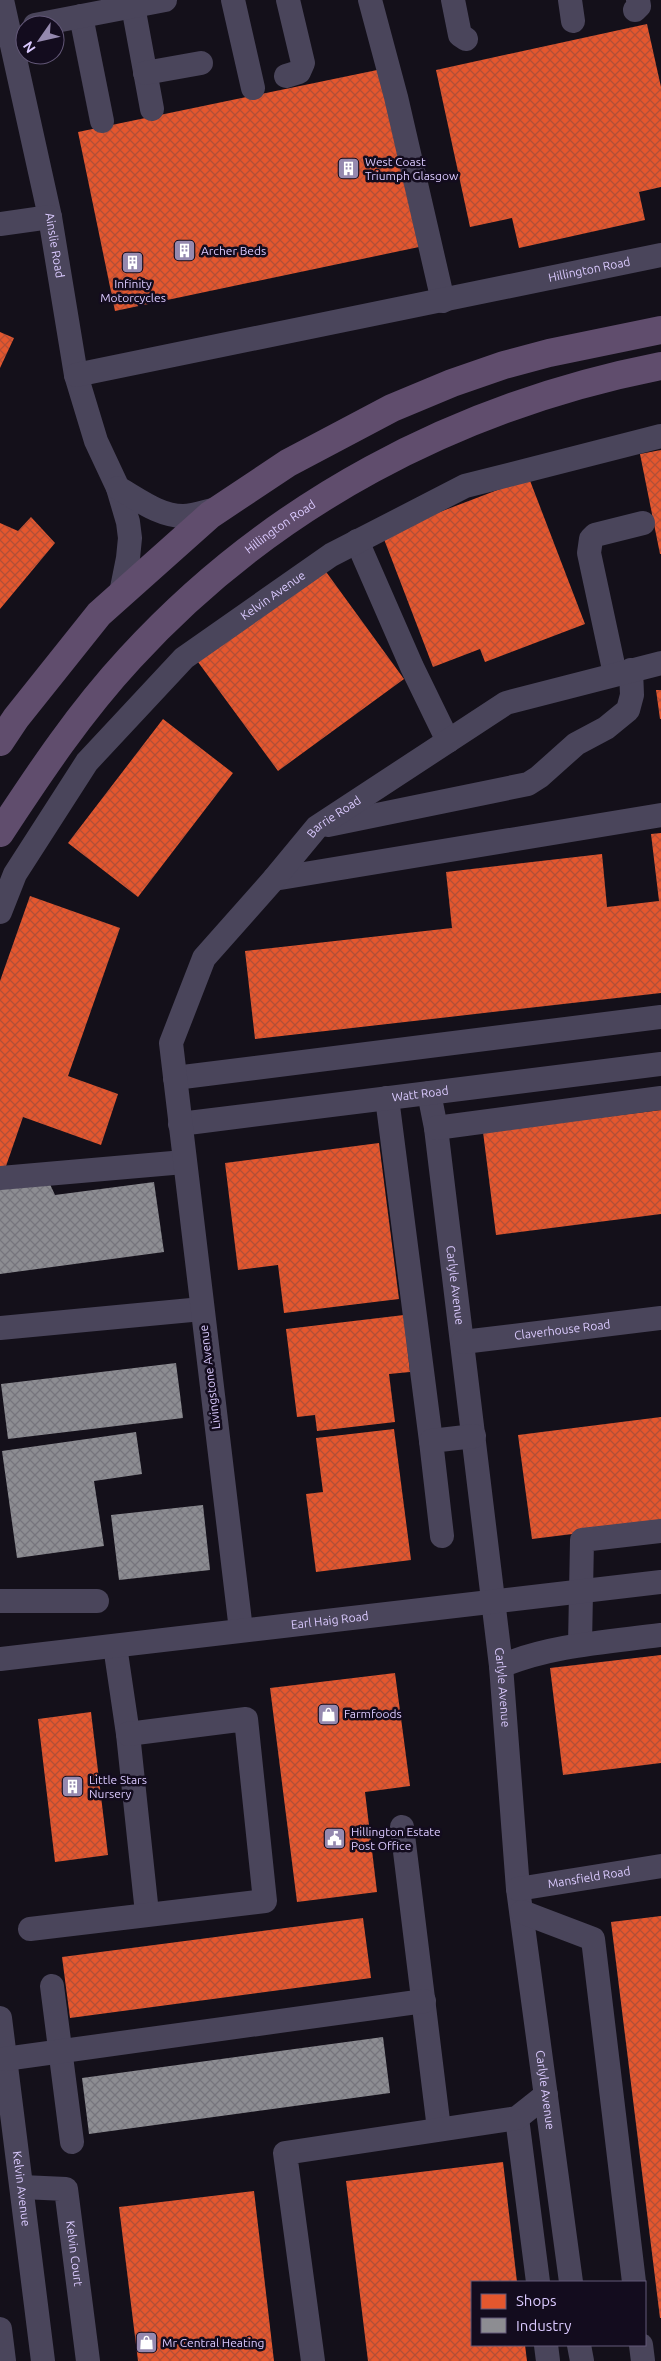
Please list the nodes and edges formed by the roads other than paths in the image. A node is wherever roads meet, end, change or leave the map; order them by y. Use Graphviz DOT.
graph roads {
  1 [pos="2,0"];
  2 [pos="165,0"];
  3 [pos="233,0"];
  4 [pos="288,0"];
  5 [pos="370,0"];
  6 [pos="453,0"];
  7 [pos="133,6"];
  8 [pos="80,16"];
  9 [pos="65,19"];
  10 [pos="15,25"];
  11 [pos="466,39"];
  12 [pos="201,63"];
  13 [pos="23,65"];
  14 [pos="145,73"];
  15 [pos="286,76"];
  16 [pos="253,88"];
  17 [pos="152,110"];
  18 [pos="102,121"];
  19 [pos="50,217"];
  20 [pos="0,224"];
  21 [pos="661,255"];
  22 [pos="443,301"];
  23 [pos="661,330"];
  24 [pos="661,366"];
  25 [pos="76,375"];
  26 [pos="661,436"];
  27 [pos="118,488"];
  28 [pos="221,508"];
  29 [pos="643,523"];
  30 [pos="357,541"];
  31 [pos="121,593"];
  32 [pos="661,662"];
  33 [pos="623,672"];
  34 [pos="448,741"];
  35 [pos="0,742"];
  36 [pos="661,815"];
  37 [pos="317,827"];
  38 [pos="0,833"];
  39 [pos="274,879"];
  40 [pos="0,912"];
  41 [pos="661,1017"];
  42 [pos="661,1064"];
  43 [pos="604,1071"];
  44 [pos="175,1078"];
  45 [pos="429,1093"];
  46 [pos="387,1098"];
  47 [pos="661,1098"];
  48 [pos="606,1106"];
  49 [pos="180,1124"];
  50 [pos="436,1128"];
  51 [pos="184,1162"];
  52 [pos="0,1178"];
  53 [pos="202,1309"];
  54 [pos="661,1318"];
  55 [pos="0,1328"];
  56 [pos="463,1342"];
  57 [pos="474,1436"];
  58 [pos="431,1442"];
  59 [pos="661,1531"];
  60 [pos="442,1536"];
  61 [pos="661,1582"];
  62 [pos="580,1593"];
  63 [pos="0,1601"];
  64 [pos="97,1601"];
  65 [pos="494,1601"];
  66 [pos="241,1630"];
  67 [pos="661,1635"];
  68 [pos="580,1645"];
  69 [pos="115,1646"];
  70 [pos="0,1659"];
  71 [pos="501,1666"];
  72 [pos="128,1734"];
  73 [pos="402,1827"];
  74 [pos="661,1866"];
  75 [pos="518,1888"];
  76 [pos="522,1912"];
  77 [pos="147,1913"];
  78 [pos="30,1929"];
  79 [pos="52,1986"];
  80 [pos="424,2001"];
  81 [pos="0,2018"];
  82 [pos="61,2052"];
  83 [pos="5,2059"];
  84 [pos="546,2095"];
  85 [pos="517,2118"];
  86 [pos="439,2129"];
  87 [pos="72,2142"];
  88 [pos="8,2144"];
  89 [pos="22,2187"];
  90 [pos="538,2281"];
  91 [pos="571,2281"];
  92 [pos="634,2281"];
  93 [pos="0,2329"];
  94 [pos="546,2346"];
  95 [pos="580,2346"];
  96 [pos="641,2346"];
  97 [pos="4,2361"];
  98 [pos="43,2361"];
  99 [pos="88,2361"];
  100 [pos="313,2361"];
  101 [pos="548,2361"];
  102 [pos="582,2361"];
  103 [pos="643,2361"];
  1 -- 10 [label="street, Ainslie Road"];
  2 -- 7 [label="street"];
  3 -- 16 [label="street"];
  4 -- 15 [label="street"];
  5 -- 22 [label="street"];
  6 -- 11 [label="street"];
  7 -- 8 [label="street"];
  7 -- 14 [label="street"];
  8 -- 9 [label="street"];
  8 -- 18 [label="street"];
  12 -- 14 [label="street"];
  13 -- 19 [label="street, Ainslie Road"];
  14 -- 17 [label="street"];
  19 -- 20 [label="street"];
  19 -- 25 [label="street, Ainslie Road"];
  21 -- 22 [label="street, Hillington Road"];
  22 -- 25 [label="street, Hillington Road"];
  23 -- 28 [label="main road"];
  24 -- 38 [label="main road, Hillington Road"];
  25 -- 27 [label="street, Ainslie Road"];
  26 -- 30 [label="street, Kelvin Avenue"];
  27 -- 28 [label="street"];
  27 -- 31 [label="street, Ainslie Road"];
  28 -- 31 [label="main road"];
  29 -- 33 [label="street"];
  30 -- 34 [label="street"];
  30 -- 40 [label="street, Kelvin Avenue"];
  31 -- 35 [label="main road"];
  32 -- 33 [label="street, Barrie Road"];
  33 -- 34 [label="street, Barrie Road"];
  33 -- 37 [label="street"];
  34 -- 37 [label="street, Barrie Road"];
  36 -- 39 [label="street"];
  37 -- 39 [label="street, Barrie Road"];
  39 -- 44 [label="street, Barrie Road"];
  41 -- 44 [label="street"];
  42 -- 43 [label="street, Watt Road"];
  43 -- 45 [label="street, Watt Road"];
  43 -- 48 [label="street"];
  44 -- 49 [label="street, Barrie Road"];
  45 -- 46 [label="street, Watt Road"];
  45 -- 50 [label="street, Carlyle Avenue"];
  46 -- 49 [label="street, Watt Road"];
  46 -- 58 [label="street"];
  47 -- 48 [label="street"];
  48 -- 50 [label="street"];
  49 -- 51 [label="street, Livingstone Avenue"];
  50 -- 56 [label="street, Carlyle Avenue"];
  51 -- 52 [label="street"];
  51 -- 53 [label="street, Livingstone Avenue"];
  53 -- 55 [label="street"];
  53 -- 66 [label="street, Livingstone Avenue"];
  54 -- 56 [label="street, Claverhouse Road"];
  56 -- 57 [label="street, Carlyle Avenue"];
  57 -- 58 [label="street"];
  57 -- 65 [label="street, Carlyle Avenue"];
  58 -- 60 [label="street"];
  59 -- 62 [label="street"];
  61 -- 62 [label="street, Earl Haig Road"];
  62 -- 65 [label="street, Earl Haig Road"];
  62 -- 68 [label="street"];
  63 -- 64 [label="street"];
  65 -- 66 [label="street, Earl Haig Road"];
  65 -- 71 [label="street, Carlyle Avenue"];
  66 -- 69 [label="street, Earl Haig Road"];
  67 -- 68 [label="street"];
  68 -- 71 [label="street"];
  69 -- 70 [label="street, Earl Haig Road"];
  69 -- 72 [label="street"];
  71 -- 75 [label="street, Carlyle Avenue"];
  72 -- 77 [label="street"];
  72 -- 77 [label="street"];
  73 -- 80 [label="street"];
  74 -- 75 [label="street, Mansfield Road"];
  75 -- 76 [label="street, Carlyle Avenue"];
  76 -- 84 [label="street, Carlyle Avenue"];
  76 -- 92 [label="street"];
  77 -- 78 [label="street"];
  79 -- 82 [label="street"];
  80 -- 82 [label="street"];
  80 -- 86 [label="street"];
  81 -- 83 [label="street, Kelvin Avenue"];
  82 -- 83 [label="street"];
  82 -- 87 [label="street"];
  83 -- 88 [label="street, Kelvin Avenue"];
  84 -- 85 [label="street"];
  84 -- 91 [label="street, Carlyle Avenue"];
  85 -- 86 [label="street"];
  85 -- 90 [label="street"];
  86 -- 100 [label="street"];
  88 -- 89 [label="street, Kelvin Avenue"];
  89 -- 98 [label="street, Kelvin Avenue"];
  89 -- 99 [label="street, Kelvin Court"];
  93 -- 97 [label="street"];
  94 -- 101 [label="street"];
  95 -- 102 [label="street"];
  96 -- 103 [label="street"];
}
